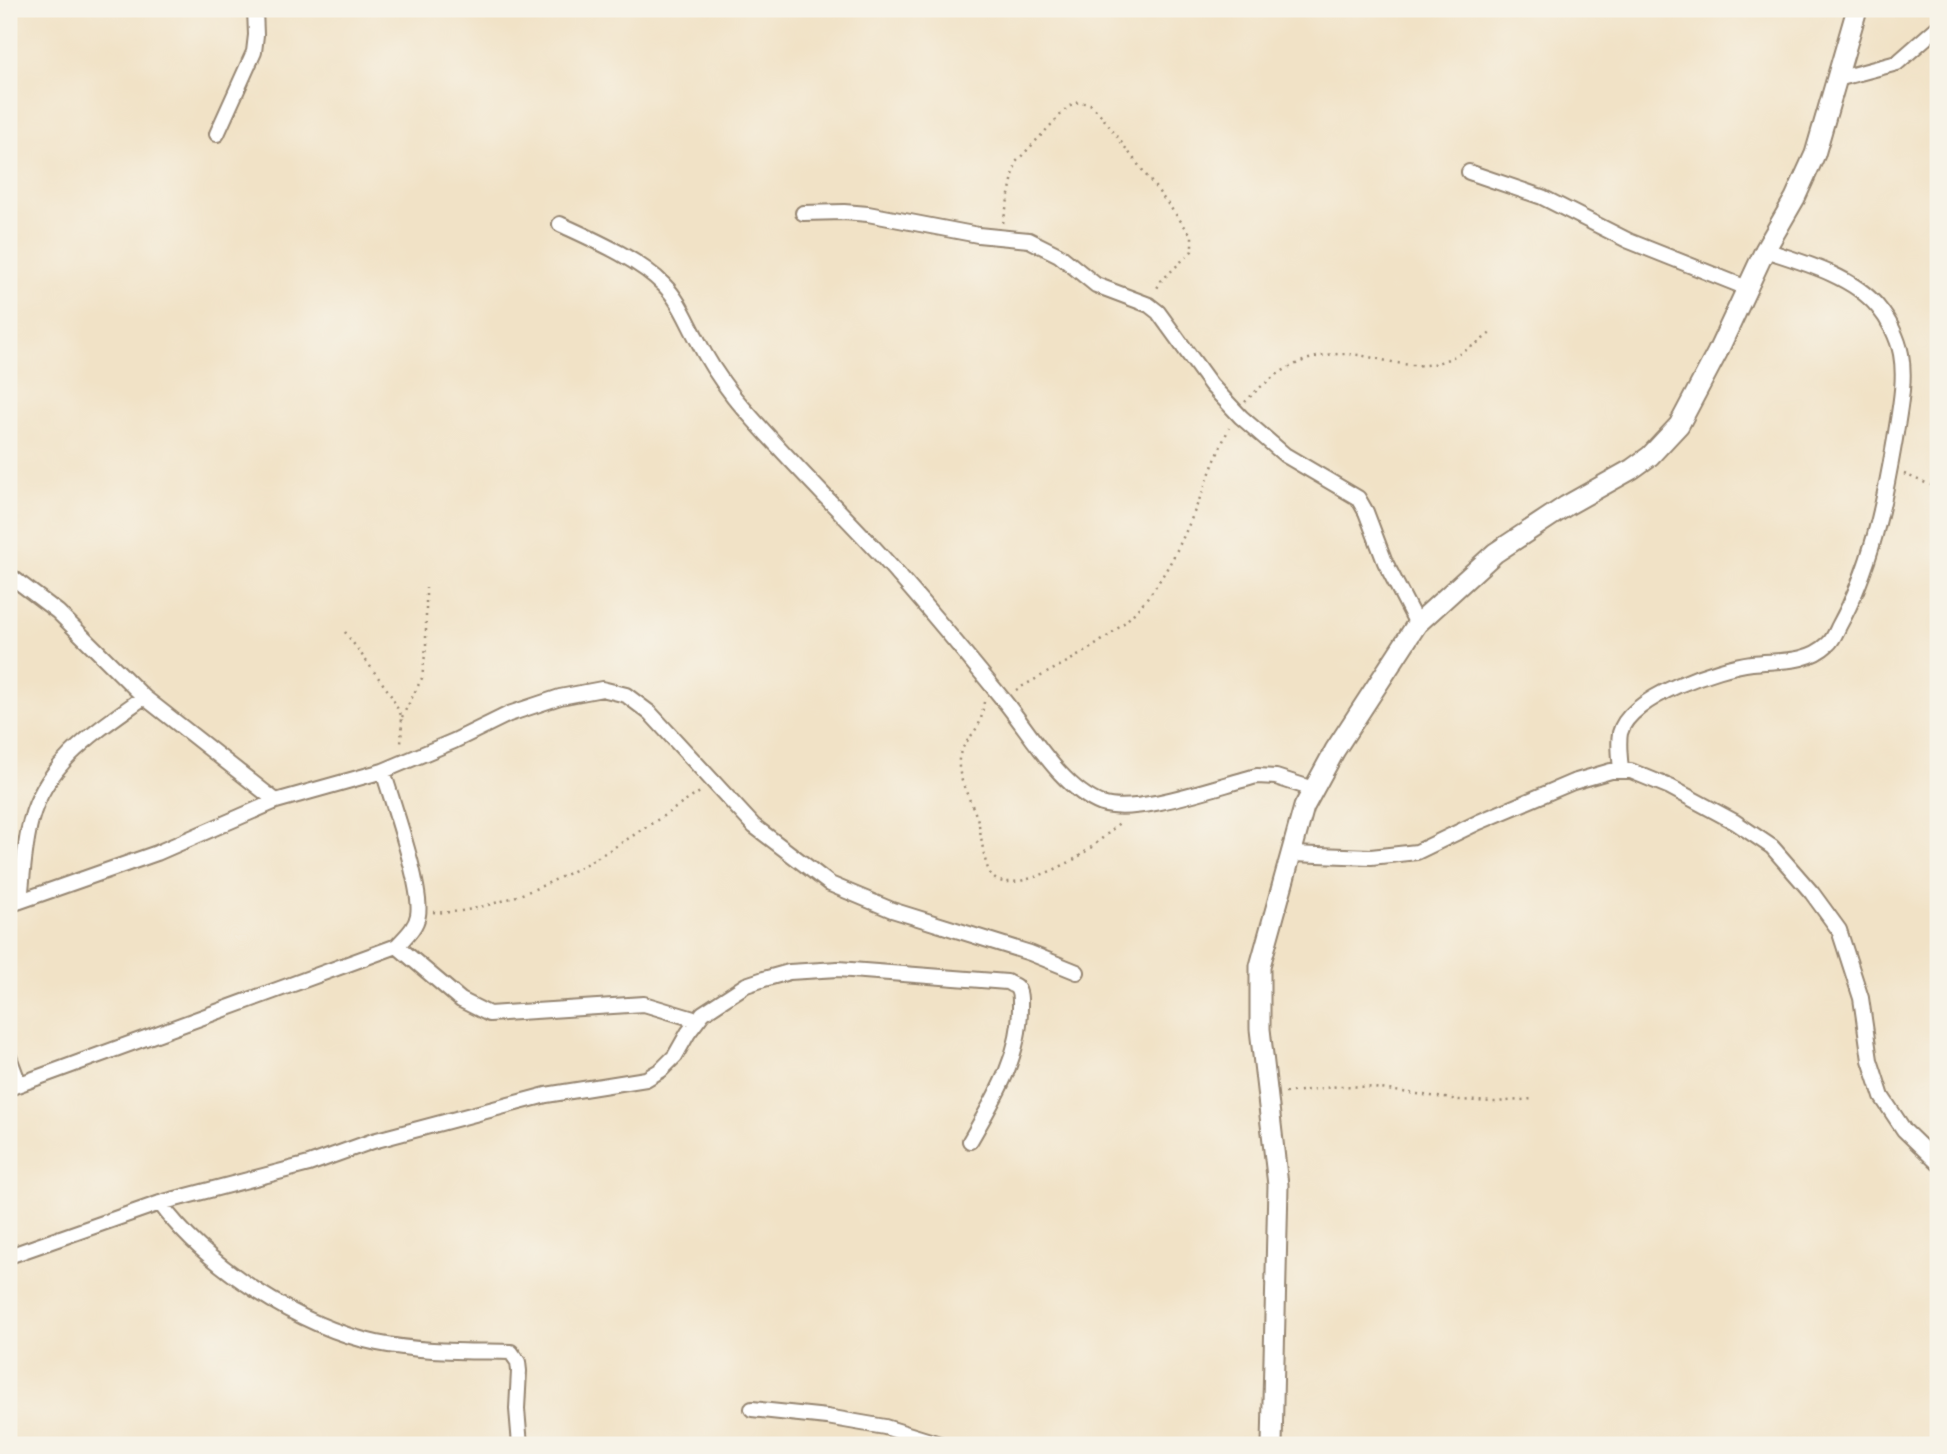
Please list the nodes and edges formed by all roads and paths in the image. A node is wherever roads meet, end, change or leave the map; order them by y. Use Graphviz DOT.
graph roads {
  1 [pos="255,9"];
  2 [pos="1857,9"];
  3 [pos="1938,27"];
  4 [pos="1837,79"];
  5 [pos="218,134"];
  6 [pos="1469,172"];
  7 [pos="803,213"];
  8 [pos="559,224"];
  9 [pos="1000,237"];
  10 [pos="1765,250"];
  11 [pos="1747,288"];
  12 [pos="1149,305"];
  13 [pos="1493,331"];
  14 [pos="1236,413"];
  15 [pos="1890,465"];
  16 [pos="1938,488"];
  17 [pos="9,575"];
  18 [pos="426,588"];
  19 [pos="1417,624"];
  20 [pos="345,632"];
  21 [pos="984,677"];
  22 [pos="144,697"];
  23 [pos="1002,698"];
  24 [pos="402,717"];
  25 [pos="398,764"];
  26 [pos="1621,770"];
  27 [pos="383,771"];
  28 [pos="712,783"];
  29 [pos="1313,789"];
  30 [pos="276,801"];
  31 [pos="1139,806"];
  32 [pos="1292,854"];
  33 [pos="15,883"];
  34 [pos="15,903"];
  35 [pos="419,912"];
  36 [pos="397,946"];
  37 [pos="1077,972"];
  38 [pos="697,1020"];
  39 [pos="9,1057"];
  40 [pos="14,1086"];
  41 [pos="1268,1097"];
  42 [pos="1533,1098"];
  43 [pos="970,1141"];
  44 [pos="1938,1163"];
  45 [pos="160,1203"];
  46 [pos="9,1256"];
  47 [pos="752,1409"];
  48 [pos="520,1445"];
  49 [pos="943,1445"];
  50 [pos="1272,1445"];
  1 -- 5 [label="street"];
  2 -- 4 [label="street"];
  3 -- 4 [label="street"];
  4 -- 10 [label="street"];
  6 -- 11 [label="street"];
  7 -- 9 [label="street"];
  8 -- 21 [label="street"];
  9 -- 12 [label="street"];
  9 -- 12 [label="path"];
  10 -- 11 [label="street"];
  10 -- 15 [label="street"];
  11 -- 19 [label="street"];
  12 -- 14 [label="street"];
  13 -- 14 [label="path"];
  14 -- 19 [label="street"];
  14 -- 23 [label="path"];
  15 -- 16 [label="path"];
  15 -- 26 [label="street"];
  17 -- 22 [label="street"];
  18 -- 24 [label="path"];
  19 -- 29 [label="street"];
  20 -- 24 [label="path"];
  21 -- 23 [label="street"];
  21 -- 31 [label="path"];
  22 -- 30 [label="street"];
  22 -- 33 [label="street"];
  23 -- 31 [label="street"];
  24 -- 25 [label="path"];
  25 -- 27 [label="street"];
  25 -- 28 [label="street"];
  26 -- 32 [label="street"];
  26 -- 44 [label="street"];
  27 -- 30 [label="street"];
  27 -- 35 [label="street"];
  28 -- 35 [label="path"];
  28 -- 37 [label="street"];
  29 -- 31 [label="street"];
  29 -- 32 [label="street"];
  30 -- 34 [label="street"];
  32 -- 41 [label="street"];
  33 -- 34 [label="street"];
  35 -- 36 [label="street"];
  36 -- 38 [label="street"];
  36 -- 40 [label="street"];
  38 -- 43 [label="street"];
  38 -- 45 [label="street"];
  39 -- 40 [label="street"];
  41 -- 42 [label="path"];
  41 -- 50 [label="street"];
  45 -- 46 [label="street"];
  45 -- 48 [label="street"];
  47 -- 49 [label="street"];
}
